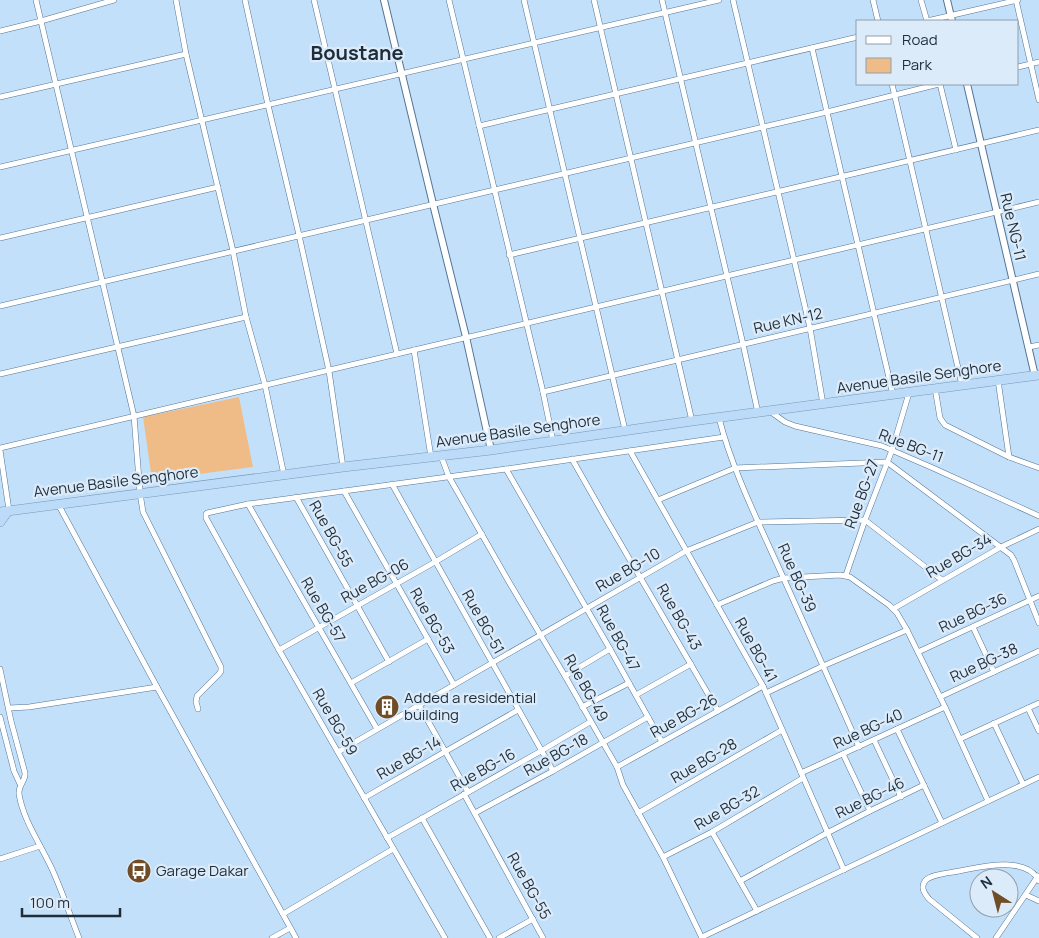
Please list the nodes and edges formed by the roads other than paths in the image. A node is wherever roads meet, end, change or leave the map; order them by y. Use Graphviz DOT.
graph roads {
  1 [pos="36,0"];
  2 [pos="114,0"];
  3 [pos="176,0"];
  4 [pos="245,0"];
  5 [pos="314,0"];
  6 [pos="384,0"];
  7 [pos="449,0"];
  8 [pos="524,0"];
  9 [pos="594,0"];
  10 [pos="662,0"];
  11 [pos="719,0"];
  12 [pos="733,0"];
  13 [pos="873,0"];
  14 [pos="921,0"];
  15 [pos="947,0"];
  16 [pos="1017,0"];
  17 [pos="665,13"];
  18 [pos="952,18"];
  19 [pos="878,20"];
  20 [pos="927,20"];
  21 [pos="935,20"];
  22 [pos="41,21"];
  23 [pos="600,28"];
  24 [pos="0,31"];
  25 [pos="856,38"];
  26 [pos="534,43"];
  27 [pos="812,48"];
  28 [pos="186,54"];
  29 [pos="463,59"];
  30 [pos="1039,62"];
  31 [pos="748,63"];
  32 [pos="1031,64"];
  33 [pos="1019,67"];
  34 [pos="401,74"];
  35 [pos="681,79"];
  36 [pos="56,84"];
  37 [pos="892,85"];
  38 [pos="936,85"];
  39 [pos="940,85"];
  40 [pos="967,85"];
  41 [pos="335,89"];
  42 [pos="616,94"];
  43 [pos="895,95"];
  44 [pos="0,97"];
  45 [pos="1039,100"];
  46 [pos="268,105"];
  47 [pos="550,110"];
  48 [pos="827,112"];
  49 [pos="202,120"];
  50 [pos="479,126"];
  51 [pos="763,126"];
  52 [pos="1039,130"];
  53 [pos="696,142"];
  54 [pos="981,144"];
  55 [pos="72,150"];
  56 [pos="956,150"];
  57 [pos="630,158"];
  58 [pos="910,160"];
  59 [pos="0,167"];
  60 [pos="565,173"];
  61 [pos="842,177"];
  62 [pos="218,187"];
  63 [pos="494,190"];
  64 [pos="778,192"];
  65 [pos="1039,202"];
  66 [pos="432,204"];
  67 [pos="711,207"];
  68 [pos="997,212"];
  69 [pos="88,218"];
  70 [pos="366,220"];
  71 [pos="646,223"];
  72 [pos="926,230"];
  73 [pos="300,235"];
  74 [pos="0,238"];
  75 [pos="580,238"];
  76 [pos="858,246"];
  77 [pos="233,251"];
  78 [pos="509,255"];
  79 [pos="794,261"];
  80 [pos="1039,274"];
  81 [pos="727,276"];
  82 [pos="1012,280"];
  83 [pos="103,282"];
  84 [pos="662,292"];
  85 [pos="941,297"];
  86 [pos="0,306"];
  87 [pos="596,307"];
  88 [pos="874,313"];
  89 [pos="246,317"];
  90 [pos="526,324"];
  91 [pos="810,328"];
  92 [pos="466,338"];
  93 [pos="743,344"];
  94 [pos="1039,345"];
  95 [pos="118,347"];
  96 [pos="1028,347"];
  97 [pos="414,350"];
  98 [pos="397,354"];
  99 [pos="678,360"];
  100 [pos="330,371"];
  101 [pos="0,374"];
  102 [pos="1037,375"];
  103 [pos="612,376"];
  104 [pos="998,380"];
  105 [pos="265,385"];
  106 [pos="962,385"];
  107 [pos="935,388"];
  108 [pos="542,392"];
  109 [pos="909,393"];
  110 [pos="893,395"];
  111 [pos="824,404"];
  112 [pos="770,411"];
  113 [pos="758,413"];
  114 [pos="134,416"];
  115 [pos="719,418"];
  116 [pos="692,421"];
  117 [pos="625,430"];
  118 [pos="724,437"];
  119 [pos="553,441"];
  120 [pos="0,449"];
  121 [pos="491,450"];
  122 [pos="892,450"];
  123 [pos="630,451"];
  124 [pos="441,456"];
  125 [pos="431,457"];
  126 [pos="1009,457"];
  127 [pos="572,459"];
  128 [pos="887,462"];
  129 [pos="343,467"];
  130 [pos="735,468"];
  131 [pos="1039,468"];
  132 [pos="506,469"];
  133 [pos="284,476"];
  134 [pos="449,477"];
  135 [pos="392,484"];
  136 [pos="344,491"];
  137 [pos="140,493"];
  138 [pos="296,497"];
  139 [pos="658,500"];
  140 [pos="57,504"];
  141 [pos="248,504"];
  142 [pos="6,511"];
  143 [pos="1039,516"];
  144 [pos="865,520"];
  145 [pos="0,522"];
  146 [pos="758,522"];
  147 [pos="1039,529"];
  148 [pos="482,534"];
  149 [pos="1001,547"];
  150 [pos="686,551"];
  151 [pos="435,562"];
  152 [pos="846,575"];
  153 [pos="641,577"];
  154 [pos="784,578"];
  155 [pos="942,580"];
  156 [pos="396,584"];
  157 [pos="1039,596"];
  158 [pos="1030,600"];
  159 [pos="717,605"];
  160 [pos="357,606"];
  161 [pos="587,608"];
  162 [pos="894,608"];
  163 [pos="1039,623"];
  164 [pos="319,627"];
  165 [pos="973,627"];
  166 [pos="907,630"];
  167 [pos="540,635"];
  168 [pos="428,639"];
  169 [pos="610,649"];
  170 [pos="280,650"];
  171 [pos="1039,651"];
  172 [pos="918,652"];
  173 [pos="389,662"];
  174 [pos="492,663"];
  175 [pos="691,664"];
  176 [pos="823,666"];
  177 [pos="0,669"];
  178 [pos="994,672"];
  179 [pos="565,676"];
  180 [pos="351,683"];
  181 [pos="629,683"];
  182 [pos="454,685"];
  183 [pos="763,686"];
  184 [pos="157,687"];
  185 [pos="766,693"];
  186 [pos="636,695"];
  187 [pos="940,697"];
  188 [pos="1039,703"];
  189 [pos="419,705"];
  190 [pos="582,707"];
  191 [pos="945,707"];
  192 [pos="9,708"];
  193 [pos="1028,708"];
  194 [pos="198,709"];
  195 [pos="518,710"];
  196 [pos="718,711"];
  197 [pos="0,717"];
  198 [pos="648,717"];
  199 [pos="590,722"];
  200 [pos="994,723"];
  201 [pos="897,729"];
  202 [pos="377,730"];
  203 [pos="782,730"];
  204 [pos="1039,731"];
  205 [pos="960,739"];
  206 [pos="874,740"];
  207 [pos="662,742"];
  208 [pos="602,743"];
  209 [pos="860,747"];
  210 [pos="541,751"];
  211 [pos="338,752"];
  212 [pos="445,752"];
  213 [pos="843,754"];
  214 [pos="617,767"];
  215 [pos="552,772"];
  216 [pos="802,776"];
  217 [pos="1039,777"];
  218 [pos="20,784"];
  219 [pos="1023,784"];
  220 [pos="924,785"];
  221 [pos="466,793"];
  222 [pos="900,797"];
  223 [pos="364,798"];
  224 [pos="988,801"];
  225 [pos="870,811"];
  226 [pos="475,813"];
  227 [pos="638,813"];
  228 [pos="422,818"];
  229 [pos="942,823"];
  230 [pos="712,832"];
  231 [pos="826,833"];
  232 [pos="387,838"];
  233 [pos="40,846"];
  234 [pos="393,849"];
  235 [pos="663,857"];
  236 [pos="0,859"];
  237 [pos="844,870"];
  238 [pos="1038,878"];
  239 [pos="740,881"];
  240 [pos="1026,895"];
  241 [pos="1039,901"];
  242 [pos="757,911"];
  243 [pos="283,914"];
  244 [pos="533,919"];
  245 [pos="290,928"];
  246 [pos="78,938"];
  247 [pos="272,938"];
  248 [pos="296,938"];
  249 [pos="445,938"];
  250 [pos="490,938"];
  251 [pos="499,938"];
  252 [pos="543,938"];
  253 [pos="702,938"];
  254 [pos="977,938"];
  255 [pos="996,938"];
  1 -- 22 [label="street"];
  2 -- 22 [label="street"];
  3 -- 28 [label="street"];
  4 -- 46 [label="street"];
  5 -- 41 [label="street"];
  6 -- 34 [label="street"];
  7 -- 29 [label="street"];
  8 -- 26 [label="street"];
  9 -- 23 [label="street"];
  10 -- 17 [label="street"];
  11 -- 17 [label="street"];
  12 -- 31 [label="street"];
  13 -- 19 [label="street"];
  14 -- 20 [label="street"];
  15 -- 18 [label="street"];
  16 -- 18 [label="street"];
  16 -- 32 [label="street"];
  17 -- 23 [label="street"];
  17 -- 35 [label="street"];
  18 -- 21 [label="street"];
  22 -- 24 [label="street"];
  22 -- 36 [label="street"];
  23 -- 26 [label="street"];
  23 -- 42 [label="street"];
  25 -- 27 [label="street"];
  26 -- 29 [label="street"];
  26 -- 47 [label="street"];
  27 -- 31 [label="street"];
  27 -- 48 [label="street"];
  28 -- 36 [label="street"];
  28 -- 49 [label="street"];
  29 -- 34 [label="street"];
  29 -- 50 [label="street"];
  30 -- 32 [label="street"];
  31 -- 35 [label="street"];
  31 -- 51 [label="street"];
  32 -- 33 [label="street"];
  32 -- 45 [label="street"];
  34 -- 41 [label="street"];
  34 -- 66 [label="street"];
  35 -- 42 [label="street"];
  35 -- 53 [label="street"];
  36 -- 44 [label="street"];
  36 -- 55 [label="street"];
  37 -- 43 [label="street"];
  38 -- 43 [label="street"];
  39 -- 56 [label="street"];
  40 -- 54 [label="street, Rue NG-11"];
  41 -- 46 [label="street"];
  41 -- 70 [label="street"];
  42 -- 47 [label="street"];
  42 -- 57 [label="street"];
  43 -- 48 [label="street"];
  43 -- 58 [label="street"];
  46 -- 49 [label="street"];
  46 -- 73 [label="street"];
  47 -- 50 [label="street"];
  47 -- 60 [label="street"];
  48 -- 51 [label="street"];
  48 -- 61 [label="street"];
  49 -- 55 [label="street"];
  49 -- 62 [label="street"];
  50 -- 63 [label="street"];
  51 -- 53 [label="street"];
  51 -- 64 [label="street"];
  52 -- 54 [label="street"];
  53 -- 57 [label="street"];
  53 -- 67 [label="street"];
  54 -- 56 [label="street"];
  54 -- 68 [label="street, Rue NG-11"];
  55 -- 59 [label="street"];
  55 -- 69 [label="street"];
  56 -- 58 [label="street"];
  57 -- 60 [label="street"];
  57 -- 71 [label="street"];
  58 -- 61 [label="street"];
  58 -- 72 [label="street"];
  60 -- 63 [label="street"];
  60 -- 75 [label="street"];
  61 -- 64 [label="street"];
  61 -- 76 [label="street"];
  62 -- 69 [label="street"];
  62 -- 77 [label="street"];
  63 -- 66 [label="street"];
  63 -- 78 [label="street"];
  64 -- 67 [label="street"];
  64 -- 79 [label="street"];
  65 -- 68 [label="street"];
  66 -- 70 [label="street"];
  66 -- 92 [label="street"];
  67 -- 71 [label="street"];
  67 -- 81 [label="street"];
  68 -- 72 [label="street"];
  68 -- 82 [label="street, Rue NG-11"];
  69 -- 74 [label="street"];
  69 -- 83 [label="street"];
  70 -- 73 [label="street"];
  70 -- 98 [label="street"];
  71 -- 75 [label="street"];
  71 -- 84 [label="street"];
  72 -- 76 [label="street"];
  72 -- 85 [label="street"];
  73 -- 77 [label="street"];
  73 -- 100 [label="street"];
  75 -- 78 [label="street"];
  75 -- 87 [label="street"];
  76 -- 79 [label="street"];
  76 -- 88 [label="street"];
  77 -- 83 [label="street"];
  77 -- 89 [label="street"];
  78 -- 90 [label="street"];
  79 -- 81 [label="street"];
  79 -- 91 [label="street"];
  80 -- 82 [label="street, Rue KN-12"];
  81 -- 84 [label="street"];
  81 -- 93 [label="street"];
  82 -- 85 [label="street, Rue KN-12"];
  82 -- 96 [label="street, Rue NG-11"];
  83 -- 86 [label="street"];
  83 -- 95 [label="street"];
  84 -- 87 [label="street"];
  84 -- 99 [label="street"];
  85 -- 88 [label="street, Rue KN-12"];
  85 -- 106 [label="street"];
  87 -- 90 [label="street"];
  87 -- 103 [label="street"];
  88 -- 91 [label="street, Rue KN-12"];
  88 -- 110 [label="street"];
  89 -- 95 [label="street"];
  89 -- 105 [label="street"];
  90 -- 92 [label="street"];
  90 -- 108 [label="street"];
  91 -- 93 [label="street, Rue KN-12"];
  91 -- 111 [label="street"];
  92 -- 97 [label="street"];
  92 -- 121 [label="street"];
  93 -- 99 [label="street, Rue KN-12"];
  93 -- 113 [label="street"];
  94 -- 96 [label="street"];
  95 -- 101 [label="street"];
  95 -- 114 [label="street"];
  96 -- 102 [label="street, Rue NG-11"];
  97 -- 98 [label="street"];
  97 -- 125 [label="street"];
  98 -- 100 [label="street"];
  99 -- 103 [label="street, Rue KN-12"];
  99 -- 116 [label="street"];
  100 -- 105 [label="street"];
  100 -- 129 [label="street"];
  102 -- 104 [label="highway, Avenue Basile Senghore"];
  103 -- 108 [label="street, Rue KN-12"];
  103 -- 117 [label="street"];
  104 -- 106 [label="highway, Avenue Basile Senghore"];
  104 -- 126 [label="street"];
  105 -- 114 [label="street"];
  105 -- 133 [label="street"];
  106 -- 107 [label="highway, Avenue Basile Senghore"];
  107 -- 109 [label="highway, Avenue Basile Senghore"];
  107 -- 126 [label="street"];
  108 -- 119 [label="street"];
  109 -- 110 [label="highway, Avenue Basile Senghore"];
  109 -- 122 [label="street, Rue BG-27"];
  110 -- 111 [label="highway, Avenue Basile Senghore"];
  111 -- 112 [label="highway, Avenue Basile Senghore"];
  112 -- 113 [label="highway, Avenue Basile Senghore"];
  112 -- 122 [label="street, Rue BG-11"];
  113 -- 115 [label="highway, Avenue Basile Senghore"];
  114 -- 120 [label="street"];
  114 -- 137 [label="street"];
  115 -- 116 [label="highway, Avenue Basile Senghore"];
  115 -- 118 [label="street, Rue BG-39"];
  116 -- 117 [label="highway, Avenue Basile Senghore"];
  117 -- 119 [label="highway, Avenue Basile Senghore"];
  118 -- 123 [label="street"];
  118 -- 130 [label="street, Rue BG-39"];
  119 -- 121 [label="highway, Avenue Basile Senghore"];
  120 -- 142 [label="street"];
  121 -- 124 [label="highway, Avenue Basile Senghore"];
  122 -- 128 [label="street, Rue BG-27"];
  122 -- 143 [label="street, Rue BG-11"];
  123 -- 127 [label="street"];
  123 -- 139 [label="street, Rue BG-41"];
  124 -- 125 [label="highway, Avenue Basile Senghore"];
  124 -- 134 [label="street, Rue BG-49"];
  125 -- 129 [label="highway, Avenue Basile Senghore"];
  126 -- 131 [label="street"];
  127 -- 132 [label="street"];
  127 -- 153 [label="street, Rue BG-43"];
  128 -- 130 [label="street"];
  128 -- 144 [label="street, Rue BG-27"];
  128 -- 149 [label="street"];
  129 -- 133 [label="highway, Avenue Basile Senghore"];
  130 -- 139 [label="street"];
  130 -- 146 [label="street, Rue BG-39"];
  132 -- 134 [label="street"];
  132 -- 161 [label="street, Rue BG-47"];
  133 -- 137 [label="highway, Avenue Basile Senghore"];
  134 -- 135 [label="street"];
  134 -- 148 [label="street, Rue BG-49"];
  135 -- 136 [label="street"];
  135 -- 151 [label="street, Rue BG-51"];
  136 -- 138 [label="street"];
  136 -- 156 [label="street, Rue BG-53"];
  137 -- 140 [label="highway, Avenue Basile Senghore"];
  137 -- 194 [label="street"];
  138 -- 141 [label="street"];
  138 -- 160 [label="street, Rue BG-55"];
  139 -- 150 [label="street, Rue BG-41"];
  140 -- 142 [label="highway, Avenue Basile Senghore"];
  140 -- 184 [label="street"];
  141 -- 164 [label="street, Rue BG-57"];
  141 -- 170 [label="street, Rue BG-59"];
  142 -- 145 [label="highway"];
  144 -- 146 [label="street, Rue BG-10"];
  144 -- 152 [label="street, Rue BG-27"];
  144 -- 155 [label="street"];
  146 -- 150 [label="street, Rue BG-10"];
  146 -- 154 [label="street, Rue BG-39"];
  147 -- 149 [label="street, Rue BG-34"];
  148 -- 151 [label="street, Rue BG-06"];
  148 -- 167 [label="street, Rue BG-49"];
  149 -- 155 [label="street, Rue BG-34"];
  149 -- 158 [label="street"];
  150 -- 153 [label="street, Rue BG-10"];
  150 -- 159 [label="street, Rue BG-41"];
  151 -- 156 [label="street, Rue BG-06"];
  151 -- 174 [label="street, Rue BG-51"];
  152 -- 154 [label="street"];
  152 -- 162 [label="street"];
  153 -- 161 [label="street, Rue BG-10"];
  153 -- 175 [label="street, Rue BG-43"];
  154 -- 159 [label="street"];
  154 -- 176 [label="street, Rue BG-39"];
  155 -- 162 [label="street, Rue BG-34"];
  156 -- 160 [label="street, Rue BG-06"];
  156 -- 168 [label="street, Rue BG-53"];
  157 -- 158 [label="street, Rue BG-36"];
  158 -- 163 [label="street"];
  158 -- 165 [label="street, Rue BG-36"];
  159 -- 183 [label="street, Rue BG-41"];
  160 -- 164 [label="street, Rue BG-06"];
  160 -- 173 [label="street, Rue BG-55"];
  161 -- 167 [label="street, Rue BG-10"];
  161 -- 169 [label="street, Rue BG-47"];
  162 -- 166 [label="street"];
  164 -- 170 [label="street, Rue BG-06"];
  164 -- 180 [label="street, Rue BG-57"];
  165 -- 172 [label="street, Rue BG-36"];
  165 -- 178 [label="street"];
  166 -- 172 [label="street"];
  166 -- 176 [label="street"];
  167 -- 174 [label="street, Rue BG-10"];
  167 -- 179 [label="street, Rue BG-49"];
  168 -- 173 [label="street"];
  168 -- 182 [label="street, Rue BG-53"];
  169 -- 179 [label="street"];
  169 -- 181 [label="street, Rue BG-47"];
  170 -- 211 [label="street, Rue BG-59"];
  171 -- 178 [label="street, Rue BG-38"];
  172 -- 187 [label="street"];
  173 -- 180 [label="street"];
  174 -- 182 [label="street, Rue BG-10"];
  174 -- 195 [label="street, Rue BG-51"];
  175 -- 186 [label="street"];
  175 -- 196 [label="street, Rue BG-43"];
  176 -- 185 [label="street"];
  176 -- 209 [label="street, Rue BG-39"];
  177 -- 192 [label="street"];
  178 -- 187 [label="street, Rue BG-38"];
  179 -- 190 [label="street, Rue BG-49"];
  180 -- 202 [label="street, Rue BG-57"];
  181 -- 186 [label="street, Rue BG-47"];
  181 -- 190 [label="street"];
  182 -- 189 [label="street, Rue BG-10"];
  183 -- 185 [label="street, Rue BG-41"];
  183 -- 196 [label="street, Rue BG-26"];
  184 -- 192 [label="street"];
  184 -- 243 [label="street"];
  185 -- 203 [label="street, Rue BG-41"];
  186 -- 198 [label="street, Rue BG-47"];
  187 -- 191 [label="street"];
  188 -- 193 [label="street"];
  189 -- 202 [label="street, Rue BG-10"];
  189 -- 212 [label="street, Rue BG-55"];
  190 -- 199 [label="street, Rue BG-49"];
  191 -- 201 [label="street, Rue BG-40"];
  191 -- 205 [label="street"];
  192 -- 218 [label="street"];
  193 -- 200 [label="street"];
  193 -- 204 [label="street"];
  195 -- 210 [label="street, Rue BG-51"];
  195 -- 212 [label="street, Rue BG-14"];
  196 -- 207 [label="street, Rue BG-26"];
  197 -- 218 [label="street"];
  198 -- 207 [label="street, Rue BG-47"];
  198 -- 208 [label="street, Rue BG-18"];
  199 -- 208 [label="street, Rue BG-49"];
  199 -- 210 [label="street, Rue BG-16"];
  200 -- 205 [label="street"];
  200 -- 219 [label="street"];
  201 -- 206 [label="street, Rue BG-40"];
  201 -- 220 [label="street"];
  202 -- 211 [label="street, Rue BG-10"];
  203 -- 216 [label="street, Rue BG-41"];
  203 -- 227 [label="street, Rue BG-28"];
  205 -- 224 [label="street"];
  206 -- 209 [label="street, Rue BG-40"];
  206 -- 222 [label="street"];
  207 -- 214 [label="street, Rue BG-26"];
  208 -- 214 [label="street, Rue BG-49"];
  208 -- 215 [label="street, Rue BG-18"];
  209 -- 213 [label="street, Rue BG-40"];
  210 -- 215 [label="street, Rue BG-51"];
  210 -- 221 [label="street, Rue BG-16"];
  211 -- 223 [label="street, Rue BG-59"];
  212 -- 221 [label="street, Rue BG-55"];
  212 -- 223 [label="street, Rue BG-14"];
  213 -- 216 [label="street, Rue BG-40"];
  213 -- 225 [label="street"];
  214 -- 227 [label="street, Rue BG-49"];
  215 -- 226 [label="street, Rue BG-18"];
  216 -- 230 [label="street, Rue BG-32"];
  216 -- 231 [label="street, Rue BG-41"];
  217 -- 219 [label="street"];
  218 -- 233 [label="street"];
  219 -- 224 [label="street"];
  220 -- 222 [label="street, Rue BG-46"];
  220 -- 229 [label="street"];
  221 -- 226 [label="street, Rue BG-55"];
  221 -- 228 [label="street, Rue BG-16"];
  222 -- 225 [label="street, Rue BG-46"];
  223 -- 232 [label="street, Rue BG-59"];
  224 -- 229 [label="street"];
  225 -- 231 [label="street, Rue BG-46"];
  226 -- 244 [label="street, Rue BG-55"];
  227 -- 235 [label="street, Rue BG-49"];
  228 -- 232 [label="street, Rue BG-16"];
  228 -- 250 [label="street"];
  229 -- 237 [label="street"];
  230 -- 235 [label="street, Rue BG-32"];
  230 -- 239 [label="street"];
  231 -- 237 [label="street, Rue BG-41"];
  231 -- 239 [label="street"];
  232 -- 234 [label="street, Rue BG-59"];
  233 -- 236 [label="street"];
  233 -- 246 [label="street"];
  234 -- 243 [label="street"];
  234 -- 249 [label="street, Rue BG-59"];
  235 -- 253 [label="street, Rue BG-49"];
  237 -- 242 [label="street"];
  238 -- 240 [label="street"];
  238 -- 254 [label="street"];
  239 -- 242 [label="street"];
  240 -- 241 [label="street"];
  240 -- 255 [label="street"];
  242 -- 253 [label="street"];
  243 -- 245 [label="street"];
  244 -- 251 [label="street"];
  244 -- 252 [label="street, Rue BG-55"];
  245 -- 247 [label="street"];
  245 -- 248 [label="street"];
}
